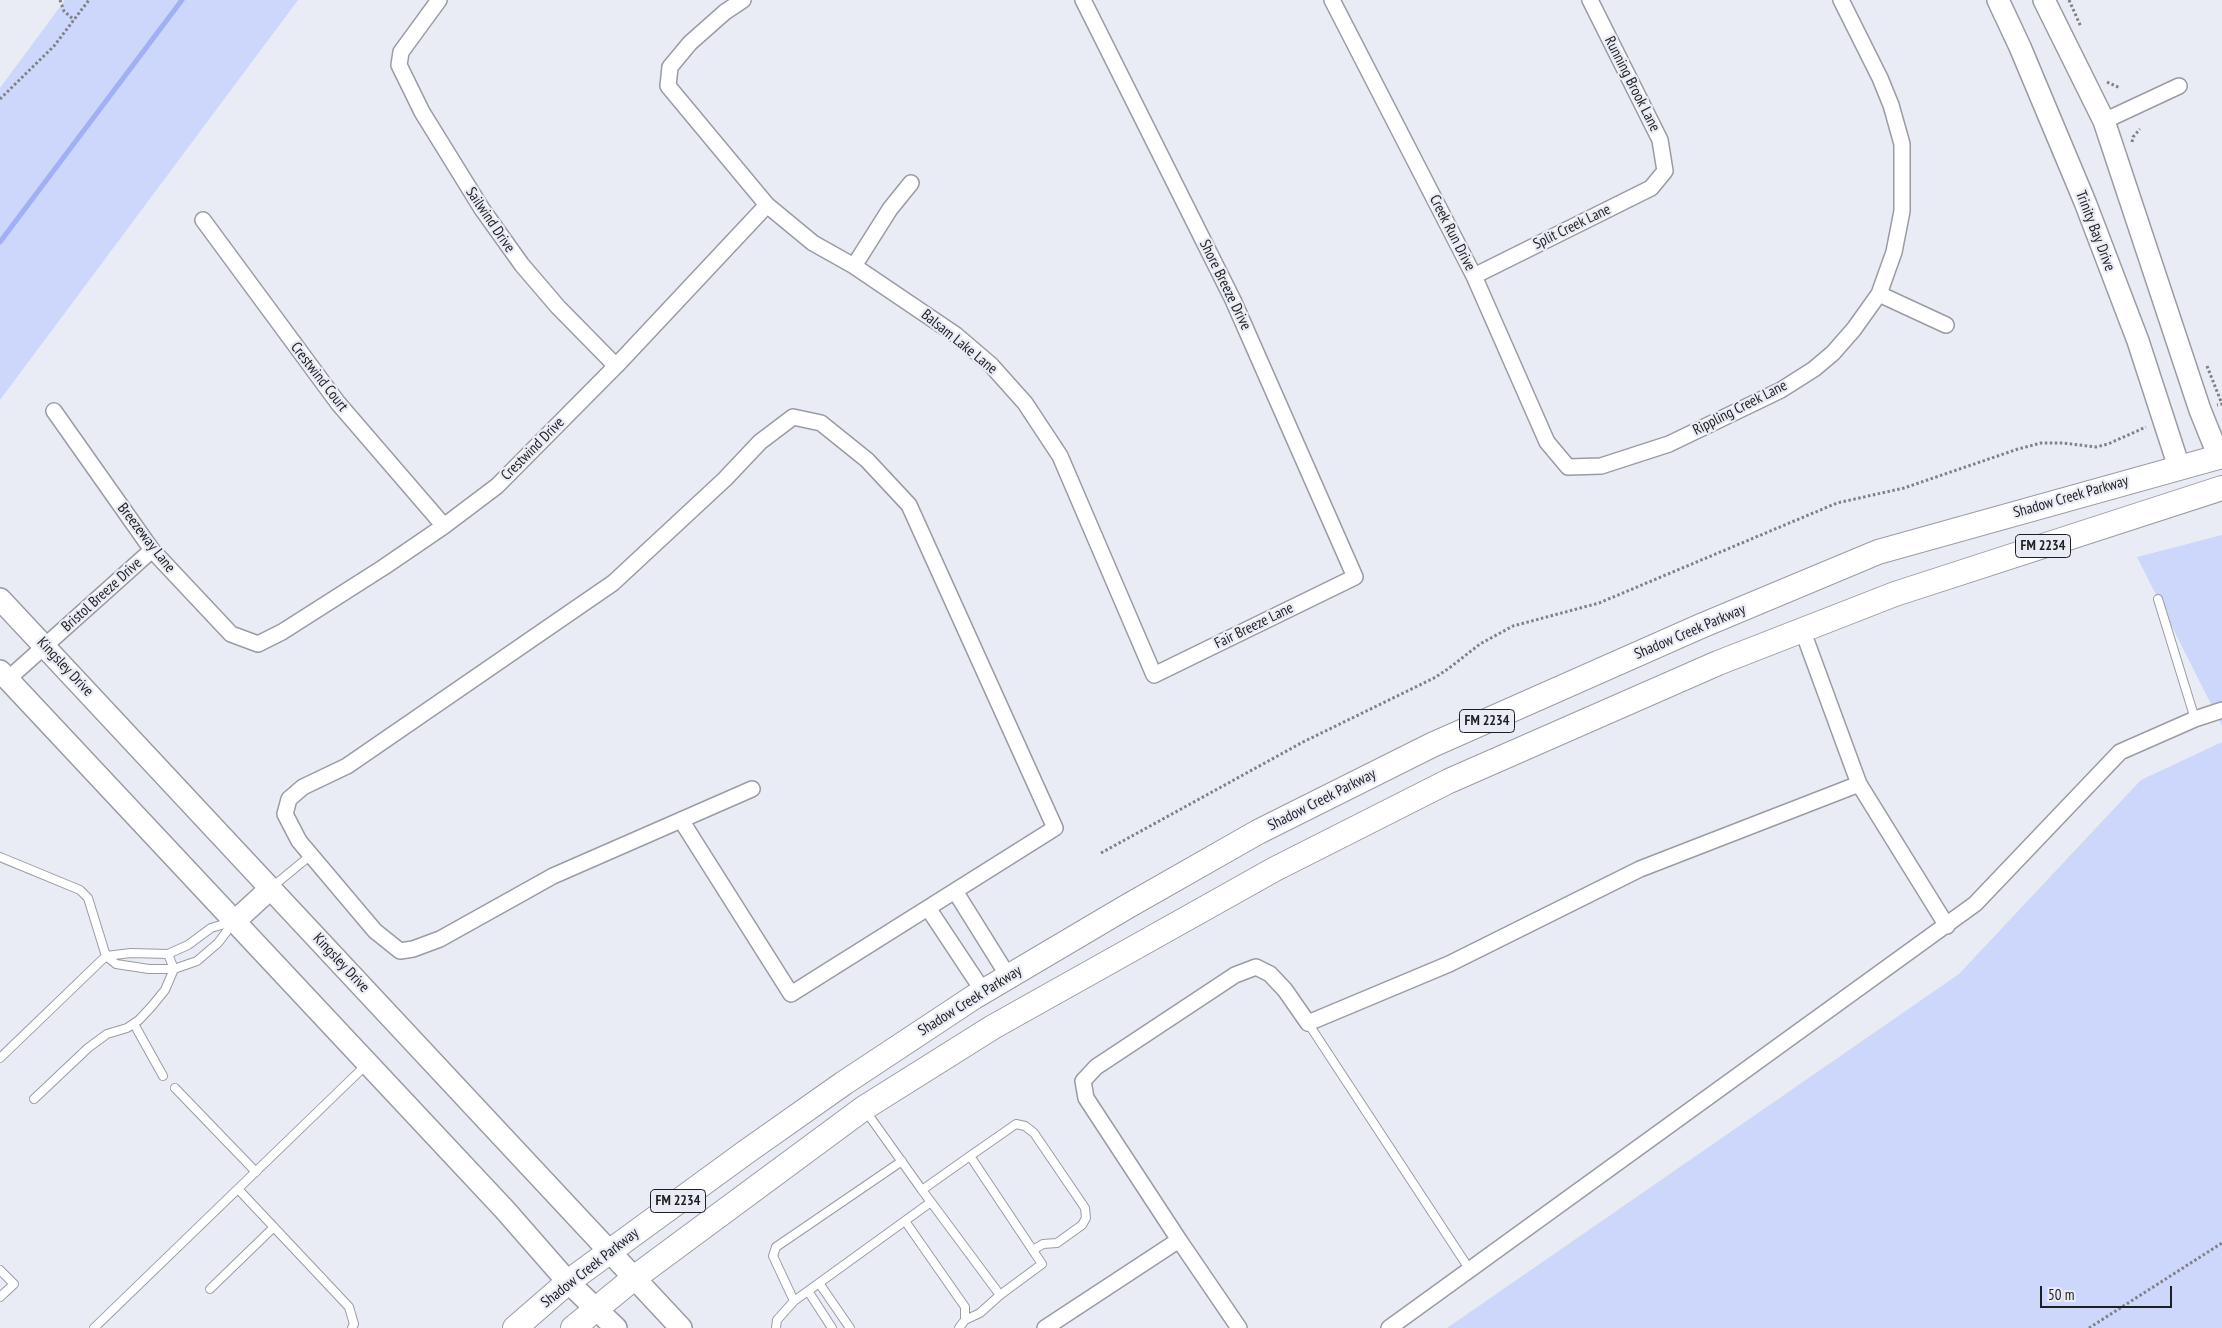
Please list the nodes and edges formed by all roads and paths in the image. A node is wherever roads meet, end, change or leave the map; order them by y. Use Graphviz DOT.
graph roads {
  1 [pos="60,0"];
  2 [pos="89,0"];
  3 [pos="439,0"];
  4 [pos="743,0"];
  5 [pos="1082,0"];
  6 [pos="1332,0"];
  7 [pos="1590,0"];
  8 [pos="1841,0"];
  9 [pos="1998,0"];
  10 [pos="2044,0"];
  11 [pos="74,20"];
  12 [pos="2179,86"];
  13 [pos="0,99"];
  14 [pos="2104,121"];
  15 [pos="2140,129"];
  16 [pos="2131,145"];
  17 [pos="1665,171"];
  18 [pos="910,183"];
  19 [pos="767,205"];
  20 [pos="203,220"];
  21 [pos="854,266"];
  22 [pos="1474,276"];
  23 [pos="1879,294"];
  24 [pos="1946,325"];
  25 [pos="2204,358"];
  26 [pos="616,366"];
  27 [pos="2200,410"];
  28 [pos="54,411"];
  29 [pos="2165,421"];
  30 [pos="2221,456"];
  31 [pos="1568,467"];
  32 [pos="2179,467"];
  33 [pos="2222,488"];
  34 [pos="444,526"];
  35 [pos="152,550"];
  36 [pos="1355,577"];
  37 [pos="0,599"];
  38 [pos="2158,599"];
  39 [pos="1802,629"];
  40 [pos="258,644"];
  41 [pos="45,646"];
  42 [pos="1154,675"];
  43 [pos="2,679"];
  44 [pos="2222,710"];
  45 [pos="2195,719"];
  46 [pos="1859,784"];
  47 [pos="752,789"];
  48 [pos="681,820"];
  49 [pos="1101,853"];
  50 [pos="311,855"];
  51 [pos="0,857"];
  52 [pos="270,888"];
  53 [pos="954,891"];
  54 [pos="928,908"];
  55 [pos="234,922"];
  56 [pos="1946,926"];
  57 [pos="168,954"];
  58 [pos="106,956"];
  59 [pos="174,969"];
  60 [pos="1008,976"];
  61 [pos="983,991"];
  62 [pos="1308,1023"];
  63 [pos="134,1024"];
  64 [pos="0,1058"];
  65 [pos="368,1064"];
  66 [pos="163,1076"];
  67 [pos="175,1088"];
  68 [pos="34,1099"];
  69 [pos="864,1108"];
  70 [pos="970,1156"];
  71 [pos="902,1160"];
  72 [pos="256,1172"];
  73 [pos="238,1189"];
  74 [pos="922,1190"];
  75 [pos="931,1202"];
  76 [pos="905,1221"];
  77 [pos="274,1227"];
  78 [pos="1179,1240"];
  79 [pos="2222,1243"];
  80 [pos="1033,1250"];
  81 [pos="610,1251"];
  82 [pos="0,1270"];
  83 [pos="1470,1270"];
  84 [pos="634,1278"];
  85 [pos="568,1282"];
  86 [pos="819,1283"];
  87 [pos="210,1289"];
  88 [pos="808,1291"];
  89 [pos="1000,1295"];
  90 [pos="0,1297"];
  91 [pos="794,1301"];
  92 [pos="595,1309"];
  93 [pos="965,1320"];
  94 [pos="94,1328"];
  95 [pos="352,1328"];
  96 [pos="514,1328"];
  97 [pos="573,1328"];
  98 [pos="616,1328"];
  99 [pos="681,1328"];
  100 [pos="776,1328"];
  101 [pos="832,1328"];
  102 [pos="850,1328"];
  103 [pos="959,1328"];
  104 [pos="1045,1328"];
  105 [pos="1239,1328"];
  106 [pos="1390,1328"];
  107 [pos="2088,1328"];
  1 -- 11 [label="path"];
  2 -- 11 [label="path"];
  3 -- 26 [label="street, Sailwind Drive"];
  4 -- 19 [label="street, Balsam Lake Lane"];
  5 -- 36 [label="street, Shore Breeze Drive"];
  6 -- 22 [label="street, Creek Run Drive"];
  7 -- 17 [label="street, Running Brook Lane"];
  8 -- 23 [label="street, Rippling Creek Lane"];
  9 -- 29 [label="main road, Trinity Bay Drive"];
  10 -- 14 [label="main road"];
  11 -- 13 [label="path"];
  12 -- 14 [label="street"];
  14 -- 27 [label="main road"];
  15 -- 16 [label="path"];
  17 -- 22 [label="street, Split Creek Lane"];
  18 -- 21 [label="street"];
  19 -- 21 [label="street, Balsam Lake Lane"];
  19 -- 26 [label="street, Crestwind Drive"];
  20 -- 34 [label="street, Crestwind Court"];
  21 -- 42 [label="street, Balsam Lake Lane"];
  22 -- 31 [label="street, Creek Run Drive"];
  23 -- 24 [label="street"];
  23 -- 31 [label="street, Rippling Creek Lane"];
  25 -- 27 [label="path"];
  26 -- 34 [label="street, Crestwind Drive"];
  27 -- 30 [label="main road"];
  28 -- 35 [label="street, Breezeway Lane"];
  29 -- 32 [label="main road, Trinity Bay Drive"];
  29 -- 49 [label="path"];
  30 -- 32 [label="main road, Shadow Creek Parkway / FM 2234"];
  32 -- 60 [label="main road, Shadow Creek Parkway / FM 2234"];
  33 -- 39 [label="main road, FM 2234"];
  34 -- 40 [label="street, Crestwind Drive"];
  35 -- 40 [label="street, Breezeway Lane"];
  35 -- 41 [label="street, Bristol Breeze Drive"];
  36 -- 42 [label="street, Fair Breeze Lane"];
  37 -- 41 [label="main road, Kingsley Drive"];
  38 -- 45 [label="lane"];
  39 -- 46 [label="street"];
  39 -- 69 [label="main road, FM 2234"];
  41 -- 43 [label="street, Bristol Breeze Drive"];
  41 -- 52 [label="main road, Kingsley Drive"];
  43 -- 55 [label="main road"];
  44 -- 45 [label="street"];
  45 -- 56 [label="street"];
  46 -- 56 [label="street"];
  46 -- 62 [label="street"];
  47 -- 48 [label="street"];
  48 -- 50 [label="street"];
  48 -- 54 [label="street"];
  50 -- 52 [label="lane"];
  50 -- 53 [label="street"];
  51 -- 58 [label="lane"];
  52 -- 55 [label="main road"];
  52 -- 81 [label="main road, Kingsley Drive"];
  53 -- 54 [label="street"];
  53 -- 60 [label="street"];
  54 -- 61 [label="street"];
  55 -- 57 [label="lane"];
  55 -- 59 [label="lane"];
  55 -- 65 [label="main road"];
  56 -- 83 [label="street"];
  57 -- 58 [label="lane"];
  57 -- 59 [label="lane"];
  58 -- 59 [label="lane"];
  58 -- 64 [label="lane"];
  59 -- 63 [label="lane"];
  60 -- 61 [label="main road, Shadow Creek Parkway / FM 2234"];
  61 -- 81 [label="main road, Shadow Creek Parkway / FM 2234"];
  62 -- 78 [label="street"];
  62 -- 83 [label="lane"];
  63 -- 66 [label="lane"];
  63 -- 68 [label="lane"];
  65 -- 72 [label="lane"];
  65 -- 85 [label="main road"];
  67 -- 72 [label="lane"];
  69 -- 71 [label="lane"];
  69 -- 84 [label="main road, FM 2234"];
  70 -- 74 [label="lane"];
  70 -- 80 [label="lane"];
  70 -- 80 [label="lane"];
  71 -- 74 [label="lane"];
  71 -- 91 [label="lane"];
  72 -- 73 [label="lane"];
  73 -- 77 [label="lane"];
  73 -- 94 [label="lane"];
  74 -- 75 [label="lane"];
  75 -- 76 [label="lane"];
  75 -- 89 [label="lane"];
  76 -- 86 [label="lane"];
  76 -- 93 [label="lane"];
  77 -- 87 [label="lane"];
  77 -- 95 [label="lane"];
  78 -- 104 [label="street"];
  78 -- 105 [label="street"];
  79 -- 107 [label="path"];
  80 -- 89 [label="lane"];
  81 -- 84 [label="main road, Kingsley Drive"];
  81 -- 85 [label="main road, Shadow Creek Parkway / FM 2234"];
  82 -- 90 [label="lane"];
  83 -- 106 [label="street"];
  84 -- 92 [label="main road, FM 2234"];
  84 -- 99 [label="main road, Kingsley Drive"];
  85 -- 92 [label="main road"];
  85 -- 96 [label="main road, Shadow Creek Parkway / FM 2234"];
  86 -- 88 [label="lane"];
  86 -- 102 [label="lane"];
  88 -- 91 [label="lane"];
  88 -- 101 [label="lane"];
  89 -- 93 [label="lane"];
  91 -- 100 [label="lane"];
  92 -- 97 [label="main road, FM 2234"];
  92 -- 98 [label="main road"];
  93 -- 103 [label="lane"];
}
